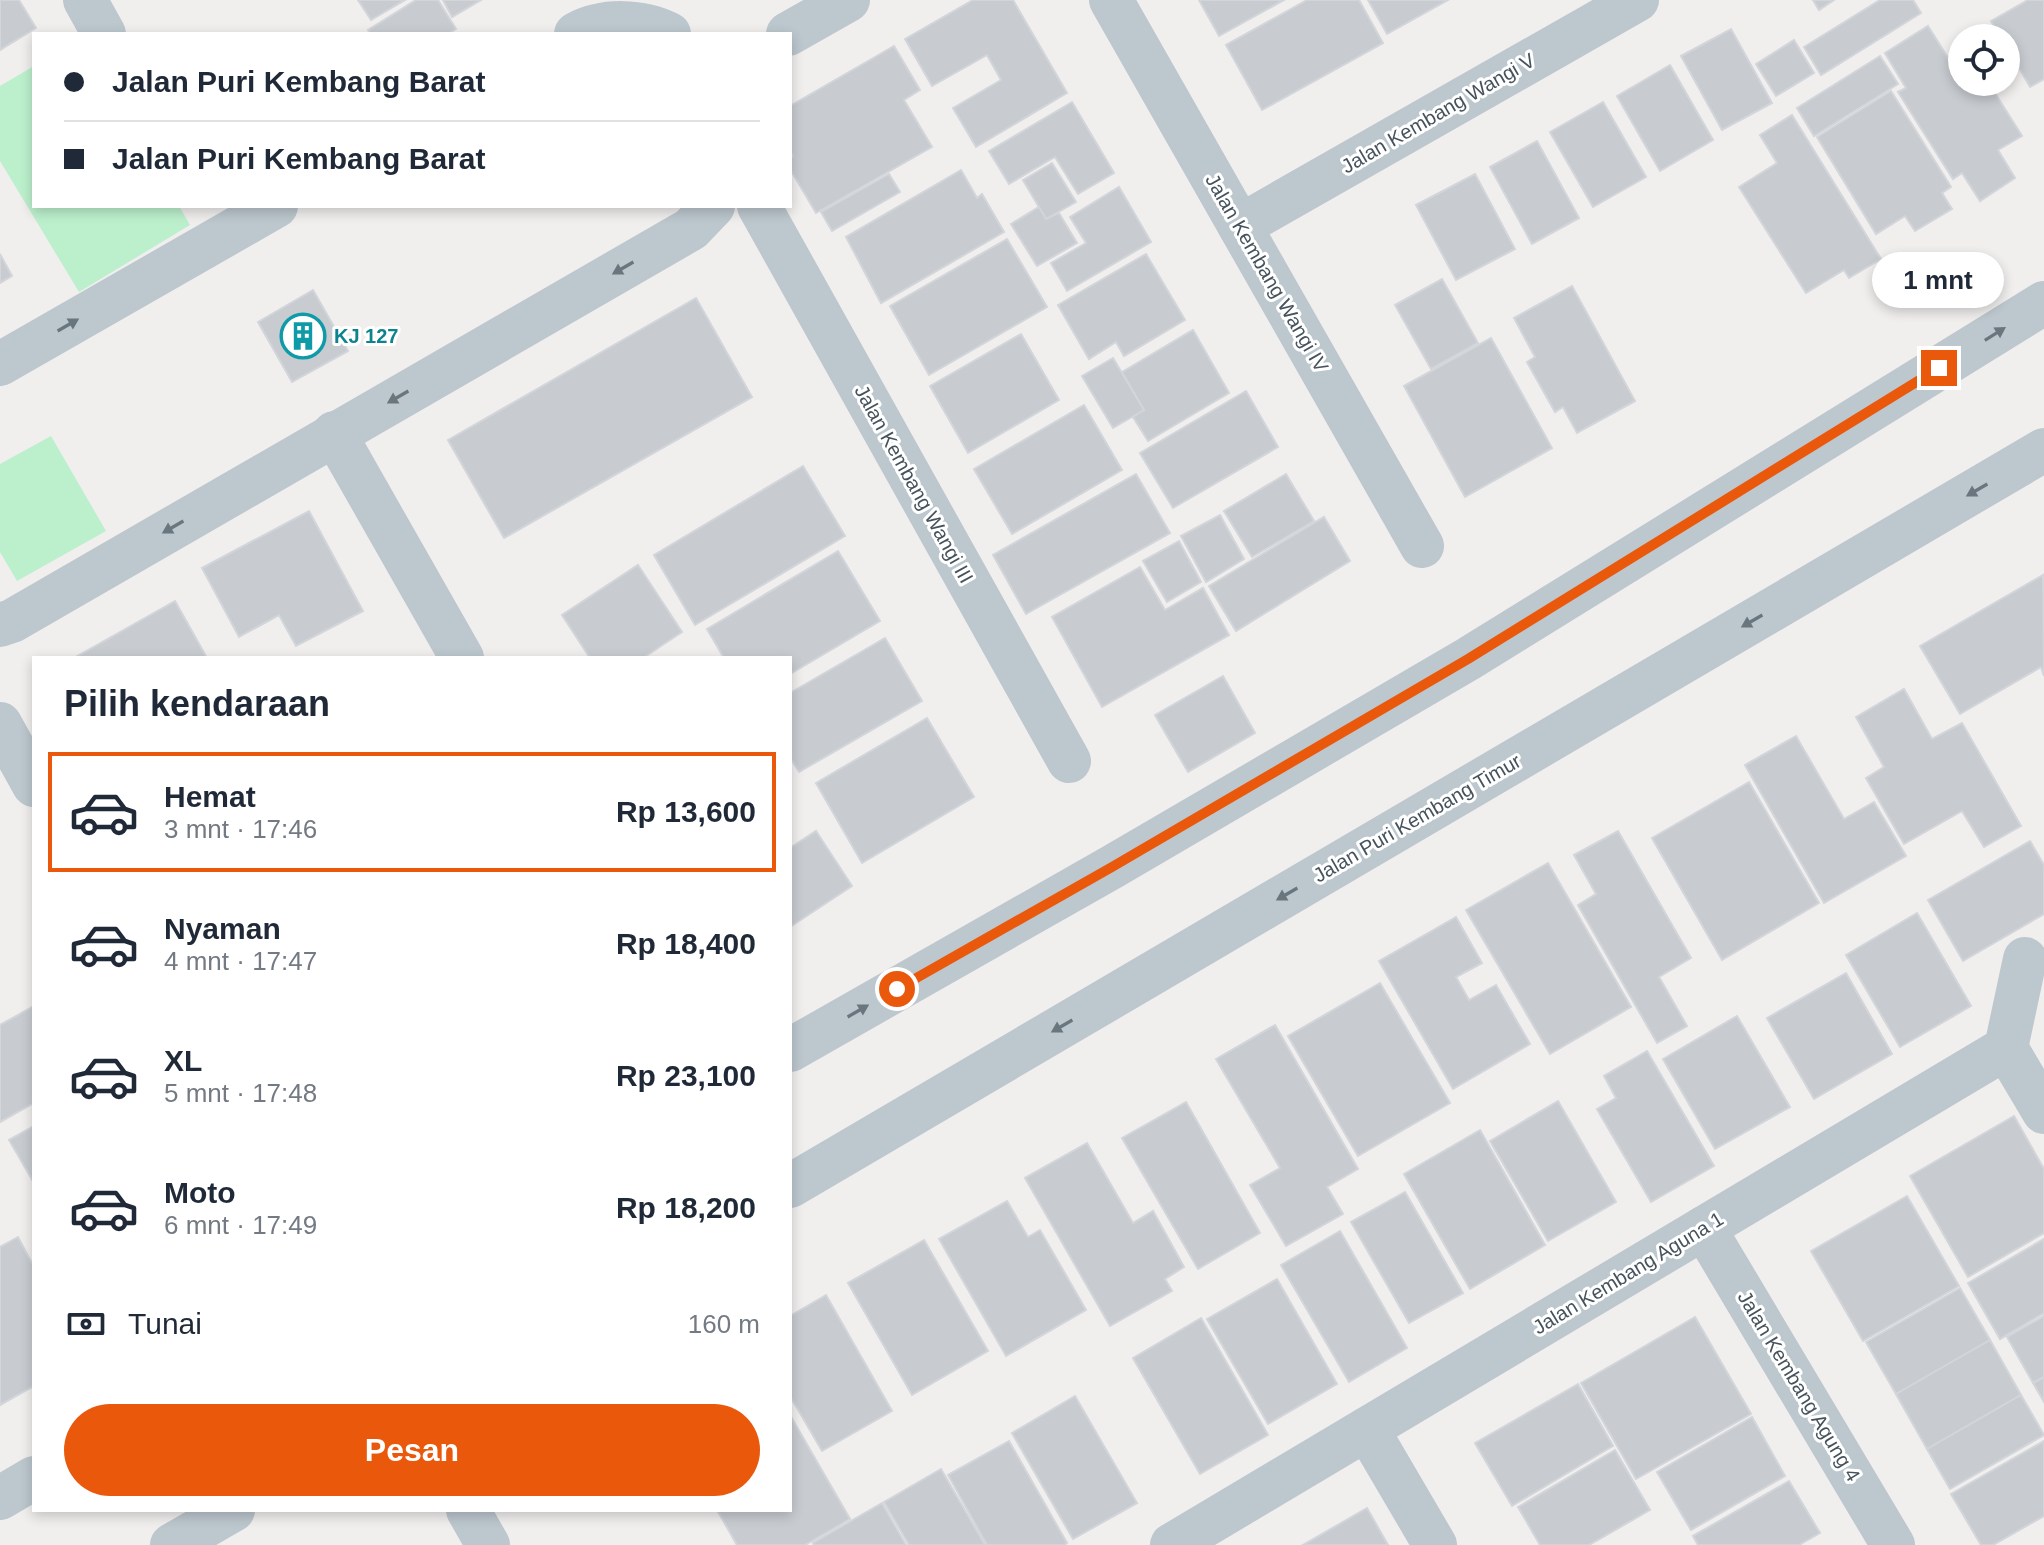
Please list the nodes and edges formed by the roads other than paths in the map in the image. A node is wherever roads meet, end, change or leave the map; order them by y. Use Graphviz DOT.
graph roads {
  1 [pos="85,0"];
  2 [pos="848,0"];
  3 [pos="1111,0"];
  4 [pos="1637,0"];
  5 [pos="656,21"];
  6 [pos="103,32"];
  7 [pos="583,32"];
  8 [pos="792,32"];
  9 [pos="268,208"];
  10 [pos="711,208"];
  11 [pos="760,208"];
  12 [pos="209,223"];
  13 [pos="1240,226"];
  14 [pos="2044,303"];
  15 [pos="0,364"];
  16 [pos="334,433"];
  17 [pos="2044,450"];
  18 [pos="1422,546"];
  19 [pos="0,625"];
  20 [pos="461,656"];
  21 [pos="0,724"];
  22 [pos="1069,761"];
  23 [pos="32,781"];
  24 [pos="2025,959"];
  25 [pos="2006,1048"];
  26 [pos="792,1049"];
  27 [pos="2044,1112"];
  28 [pos="792,1185"];
  29 [pos="1704,1228"];
  30 [pos="1367,1429"];
  31 [pos="32,1479"];
  32 [pos="0,1498"];
  33 [pos="230,1512"];
  34 [pos="469,1512"];
  35 [pos="172,1545"];
  36 [pos="488,1545"];
  37 [pos="1172,1545"];
  38 [pos="1435,1545"];
  39 [pos="1893,1545"];
  1 -- 6 [label="street"];
  2 -- 8 [label="street"];
  3 -- 13 [label="street, Jalan Kembang Wangi IV"];
  4 -- 13 [label="street, Jalan Kembang Wangi V"];
  5 -- 7 [label="street"];
  9 -- 12 [label="street"];
  10 -- 16 [label="street, one-way"];
  11 -- 22 [label="street, Jalan Kembang Wangi III"];
  15 -- 12 [label="street, one-way"];
  13 -- 18 [label="street, Jalan Kembang Wangi IV"];
  26 -- 14 [label="street, one-way"];
  16 -- 19 [label="street, one-way"];
  16 -- 20 [label="street"];
  17 -- 28 [label="street, Jalan Puri Kembang Timur, one-way"];
  21 -- 23 [label="street"];
  24 -- 25 [label="street"];
  25 -- 27 [label="street"];
  25 -- 29 [label="street, Jalan Kembang Aguna 1"];
  29 -- 30 [label="street, Jalan Kembang Aguna 1"];
  29 -- 39 [label="street, Jalan Kembang Agung 4"];
  30 -- 37 [label="street, Jalan Kembang Aguna 1"];
  30 -- 38 [label="street"];
  31 -- 32 [label="street"];
  33 -- 35 [label="street"];
  34 -- 36 [label="street"];
}
